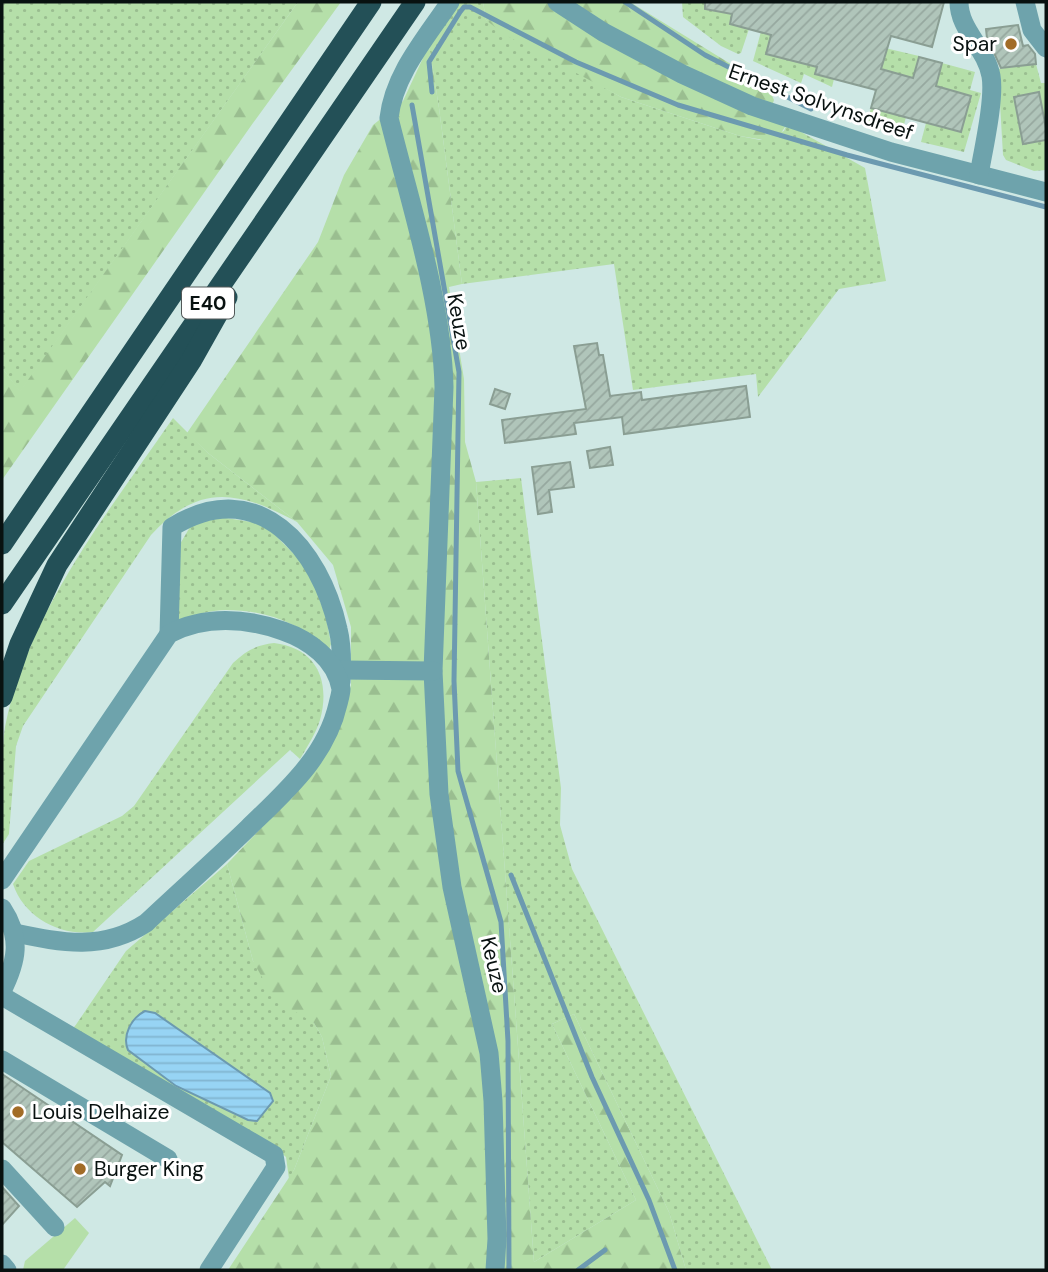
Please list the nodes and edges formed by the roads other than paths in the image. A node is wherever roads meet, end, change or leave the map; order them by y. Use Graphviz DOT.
graph roads {
  1 [pos="370,2"];
  2 [pos="415,2"];
  3 [pos="450,2"];
  4 [pos="557,2"];
  5 [pos="959,2"];
  6 [pos="1025,2"];
  7 [pos="1046,48"];
  8 [pos="979,175"];
  9 [pos="293,178"];
  10 [pos="1046,192"];
  11 [pos="22,513"];
  12 [pos="2,532"];
  13 [pos="2,544"];
  14 [pos="2,604"];
  15 [pos="169,634"];
  16 [pos="20,644"];
  17 [pos="342,670"];
  18 [pos="433,671"];
  19 [pos="2,673"];
  20 [pos="341,690"];
  21 [pos="2,697"];
  22 [pos="2,880"];
  23 [pos="2,908"];
  24 [pos="15,933"];
  25 [pos="2,994"];
  26 [pos="2,1060"];
  27 [pos="169,1159"];
  28 [pos="2,1169"];
  29 [pos="55,1227"];
  30 [pos="2,1264"];
  31 [pos="7,1270"];
  32 [pos="209,1270"];
  33 [pos="495,1270"];
  1 -- 11 [label="highway, E40"];
  2 -- 9 [label="highway, E40"];
  3 -- 18 [label="street, Keuze"];
  4 -- 8 [label="street, Ernest Solvynsdreef"];
  5 -- 8 [label="street"];
  6 -- 7 [label="street"];
  8 -- 10 [label="street, Ernest Solvynsdreef"];
  9 -- 14 [label="highway, E40"];
  9 -- 16 [label="highway"];
  11 -- 12 [label="highway"];
  11 -- 13 [label="highway, E40"];
  15 -- 17 [label="street"];
  15 -- 20 [label="street"];
  15 -- 22 [label="street"];
  16 -- 19 [label="street"];
  16 -- 21 [label="highway"];
  17 -- 18 [label="street"];
  17 -- 20 [label="street"];
  18 -- 33 [label="street, Keuze"];
  20 -- 24 [label="street"];
  23 -- 24 [label="street"];
  24 -- 25 [label="street"];
  25 -- 32 [label="street"];
  26 -- 27 [label="street"];
  28 -- 29 [label="street"];
  30 -- 31 [label="street"];
}
